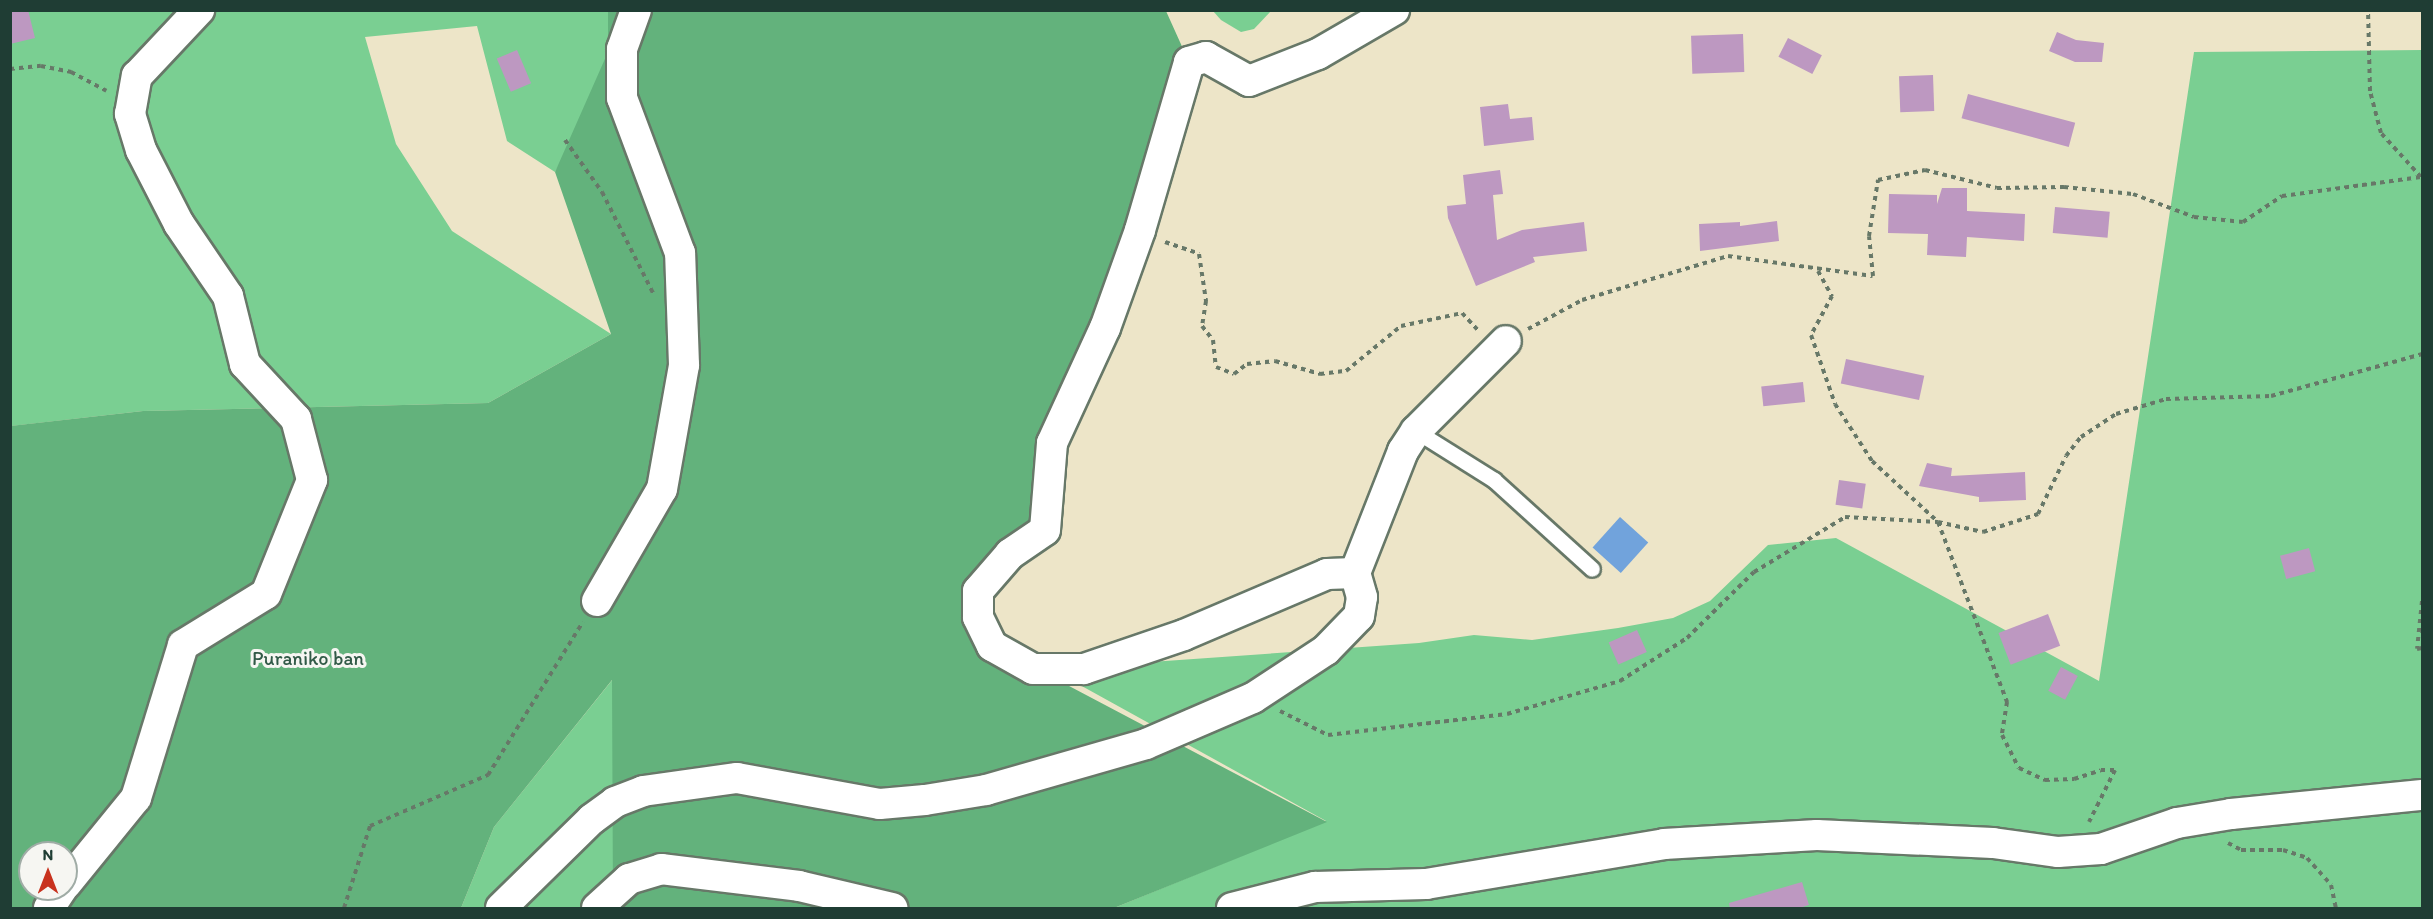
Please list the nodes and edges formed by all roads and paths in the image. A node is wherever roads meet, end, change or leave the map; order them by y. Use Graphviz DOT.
graph roads {
  1 [pos="199,10"];
  2 [pos="636,10"];
  3 [pos="1394,10"];
  4 [pos="2368,10"];
  5 [pos="10,69"];
  6 [pos="130,114"];
  7 [pos="565,140"];
  8 [pos="2422,178"];
  9 [pos="1140,230"];
  10 [pos="1818,271"];
  11 [pos="657,302"];
  12 [pos="1501,344"];
  13 [pos="2422,354"];
  14 [pos="1416,431"];
  15 [pos="1938,522"];
  16 [pos="1592,569"];
  17 [pos="1354,573"];
  18 [pos="597,601"];
  19 [pos="2422,601"];
  20 [pos="2422,648"];
  21 [pos="1253,698"];
  22 [pos="2422,795"];
  23 [pos="2223,841"];
  24 [pos="2058,852"];
  25 [pos="78,869"];
  26 [pos="628,879"];
  27 [pos="344,909"];
  28 [pos="501,909"];
  29 [pos="597,909"];
  30 [pos="621,909"];
  31 [pos="892,909"];
  32 [pos="1232,909"];
  33 [pos="2336,909"];
  1 -- 6 [label="street"];
  2 -- 18 [label="street"];
  3 -- 9 [label="street"];
  4 -- 8 [label="path"];
  5 -- 6 [label="path"];
  6 -- 25 [label="street"];
  7 -- 11 [label="path"];
  8 -- 10 [label="path"];
  9 -- 12 [label="path"];
  9 -- 17 [label="street"];
  10 -- 12 [label="path"];
  10 -- 15 [label="path"];
  12 -- 14 [label="street"];
  13 -- 15 [label="path"];
  14 -- 16 [label="lane"];
  14 -- 17 [label="street"];
  15 -- 21 [label="path"];
  15 -- 24 [label="path"];
  17 -- 21 [label="street"];
  18 -- 27 [label="path"];
  19 -- 20 [label="path"];
  21 -- 28 [label="street"];
  22 -- 24 [label="street"];
  23 -- 33 [label="path"];
  24 -- 32 [label="street"];
  26 -- 29 [label="street"];
  26 -- 30 [label="street"];
  26 -- 31 [label="street"];
}
